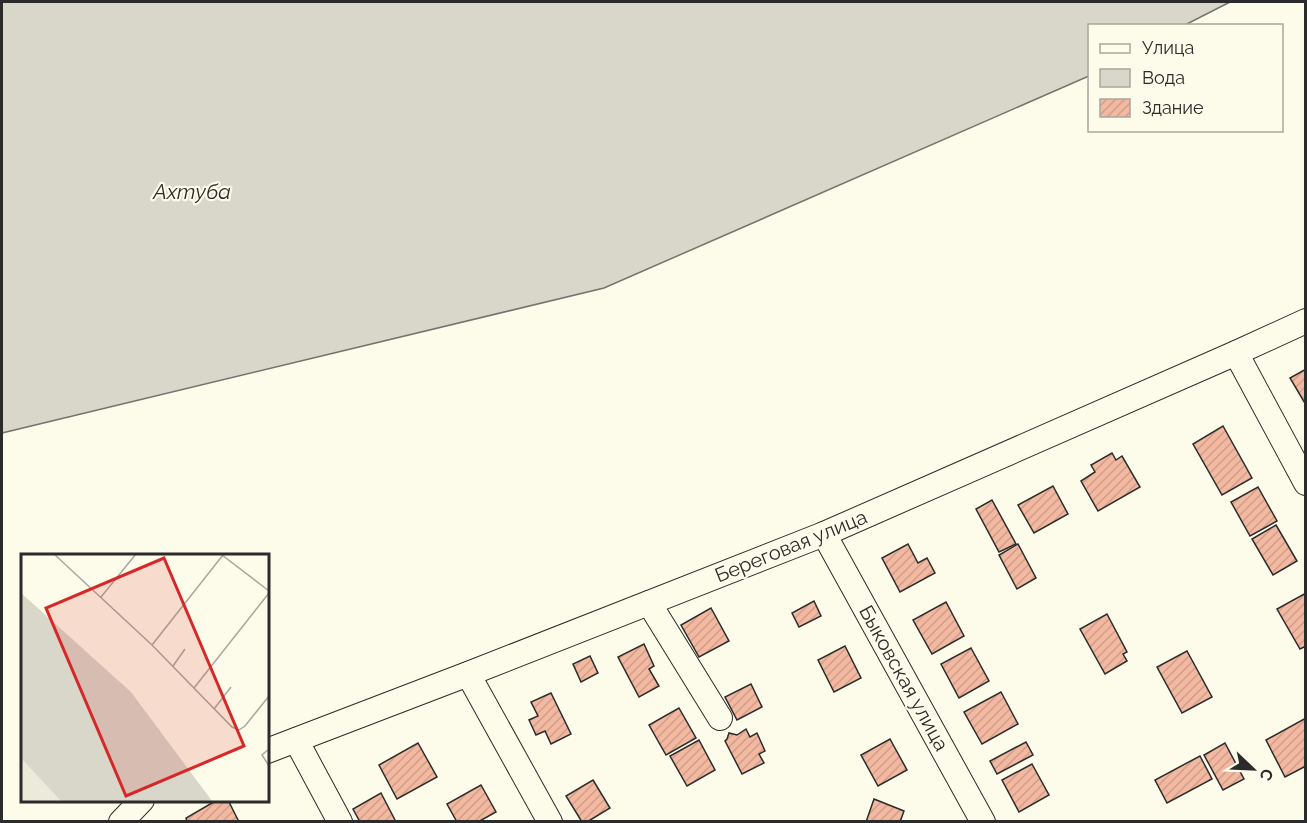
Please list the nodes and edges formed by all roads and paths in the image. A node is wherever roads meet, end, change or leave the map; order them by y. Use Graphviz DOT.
graph roads {
  1 [pos="1305,321"];
  2 [pos="1236,352"];
  3 [pos="1305,483"];
  4 [pos="824,534"];
  5 [pos="650,603"];
  6 [pos="468,674"];
  7 [pos="720,718"];
  8 [pos="296,740"];
  9 [pos="268,751"];
  10 [pos="141,802"];
  11 [pos="121,822"];
  12 [pos="340,822"];
  13 [pos="549,822"];
  14 [pos="983,822"];
  1 -- 2 [label="street, Береговая улица"];
  2 -- 3 [label="street"];
  2 -- 4 [label="street, Береговая улица"];
  4 -- 5 [label="street, Береговая улица"];
  4 -- 14 [label="street, Быковская улица"];
  5 -- 6 [label="street, Береговая улица"];
  5 -- 7 [label="street"];
  6 -- 8 [label="street, Береговая улица"];
  6 -- 13 [label="street"];
  8 -- 9 [label="street, Береговая улица"];
  8 -- 12 [label="street"];
  10 -- 11 [label="street"];
}
